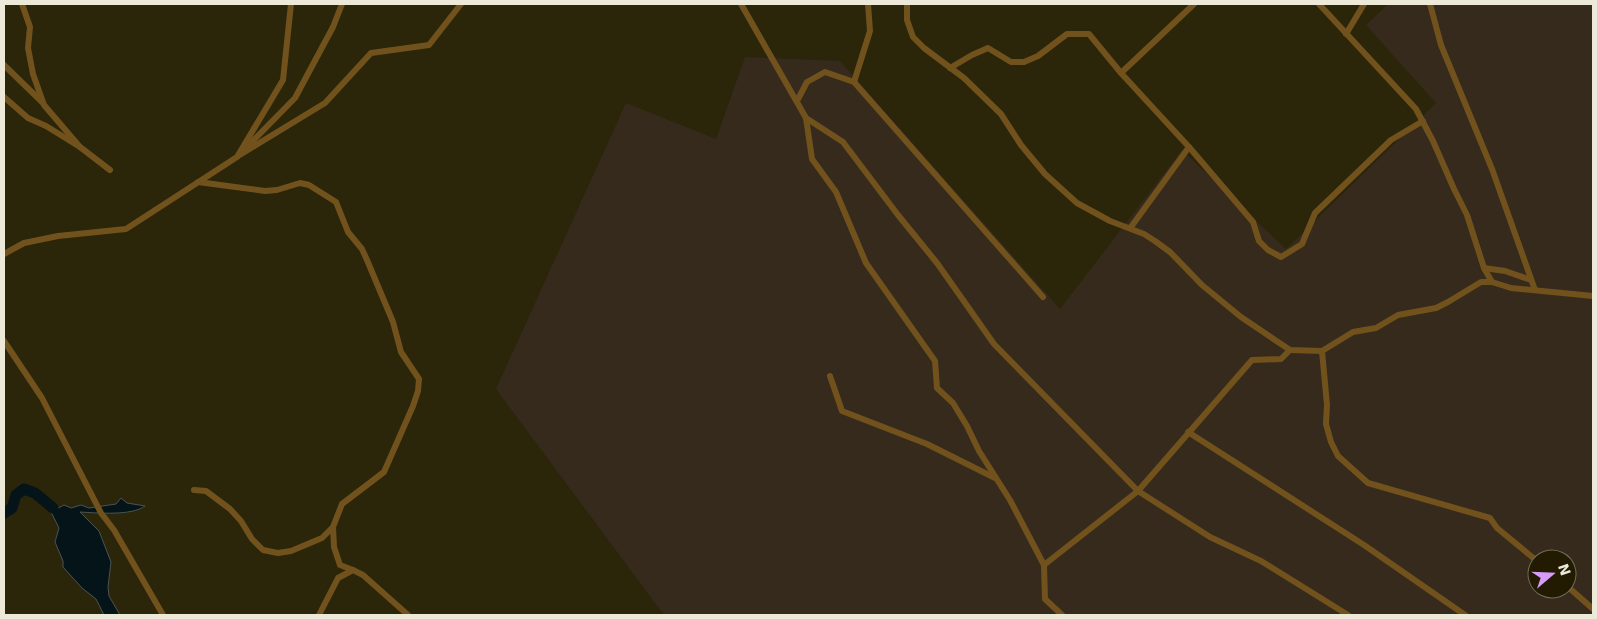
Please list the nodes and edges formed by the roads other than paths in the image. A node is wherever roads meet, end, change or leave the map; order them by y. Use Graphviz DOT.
graph roads {
  1 [pos="22,4"];
  2 [pos="291,4"];
  3 [pos="342,4"];
  4 [pos="461,4"];
  5 [pos="741,4"];
  6 [pos="868,4"];
  7 [pos="907,4"];
  8 [pos="1194,4"];
  9 [pos="1320,4"];
  10 [pos="1364,4"];
  11 [pos="1430,4"];
  12 [pos="1346,34"];
  13 [pos="4,65"];
  14 [pos="950,68"];
  15 [pos="1121,73"];
  16 [pos="854,82"];
  17 [pos="4,97"];
  18 [pos="797,101"];
  19 [pos="44,105"];
  20 [pos="806,118"];
  21 [pos="1423,121"];
  22 [pos="80,147"];
  23 [pos="1189,147"];
  24 [pos="237,157"];
  25 [pos="110,170"];
  26 [pos="198,182"];
  27 [pos="1131,227"];
  28 [pos="4,254"];
  29 [pos="1484,268"];
  30 [pos="1531,280"];
  31 [pos="1492,282"];
  32 [pos="1535,290"];
  33 [pos="1593,296"];
  34 [pos="1043,297"];
  35 [pos="4,342"];
  36 [pos="1290,350"];
  37 [pos="1322,351"];
  38 [pos="830,376"];
  39 [pos="1188,432"];
  40 [pos="996,479"];
  41 [pos="194,490"];
  42 [pos="1138,491"];
  43 [pos="333,527"];
  44 [pos="322,538"];
  45 [pos="334,547"];
  46 [pos="1527,553"];
  47 [pos="340,565"];
  48 [pos="1044,565"];
  49 [pos="353,570"];
  50 [pos="338,578"];
  51 [pos="1577,595"];
  52 [pos="1593,609"];
  53 [pos="163,615"];
  54 [pos="319,615"];
  55 [pos="408,615"];
  56 [pos="1062,615"];
  57 [pos="1348,615"];
  58 [pos="1465,615"];
  1 -- 19 [label="street"];
  2 -- 24 [label="street"];
  3 -- 24 [label="street"];
  4 -- 24 [label="street"];
  5 -- 18 [label="street"];
  6 -- 16 [label="street"];
  7 -- 14 [label="street"];
  8 -- 15 [label="street"];
  9 -- 12 [label="street"];
  10 -- 12 [label="street"];
  11 -- 30 [label="street"];
  12 -- 21 [label="street"];
  13 -- 19 [label="street"];
  14 -- 15 [label="street"];
  14 -- 27 [label="street"];
  15 -- 23 [label="street"];
  16 -- 18 [label="street"];
  16 -- 34 [label="street"];
  17 -- 22 [label="street"];
  18 -- 20 [label="street"];
  19 -- 22 [label="street"];
  20 -- 40 [label="street"];
  20 -- 42 [label="street"];
  21 -- 23 [label="street"];
  21 -- 29 [label="street"];
  22 -- 25 [label="street"];
  23 -- 27 [label="street"];
  24 -- 26 [label="street"];
  26 -- 28 [label="street"];
  26 -- 43 [label="street"];
  27 -- 36 [label="street"];
  29 -- 30 [label="street"];
  29 -- 31 [label="street"];
  30 -- 32 [label="street"];
  31 -- 32 [label="street"];
  31 -- 37 [label="street"];
  32 -- 33 [label="street"];
  35 -- 53 [label="street"];
  36 -- 37 [label="street"];
  36 -- 39 [label="street"];
  37 -- 46 [label="street"];
  38 -- 40 [label="street"];
  39 -- 42 [label="street"];
  39 -- 58 [label="street"];
  40 -- 48 [label="street"];
  41 -- 44 [label="street"];
  42 -- 48 [label="street"];
  42 -- 57 [label="street"];
  43 -- 44 [label="street"];
  43 -- 45 [label="street"];
  44 -- 45 [label="street"];
  45 -- 47 [label="street"];
  47 -- 49 [label="street"];
  47 -- 50 [label="street"];
  48 -- 56 [label="street"];
  49 -- 50 [label="street"];
  49 -- 55 [label="street"];
  50 -- 54 [label="street"];
  51 -- 52 [label="street"];
}
